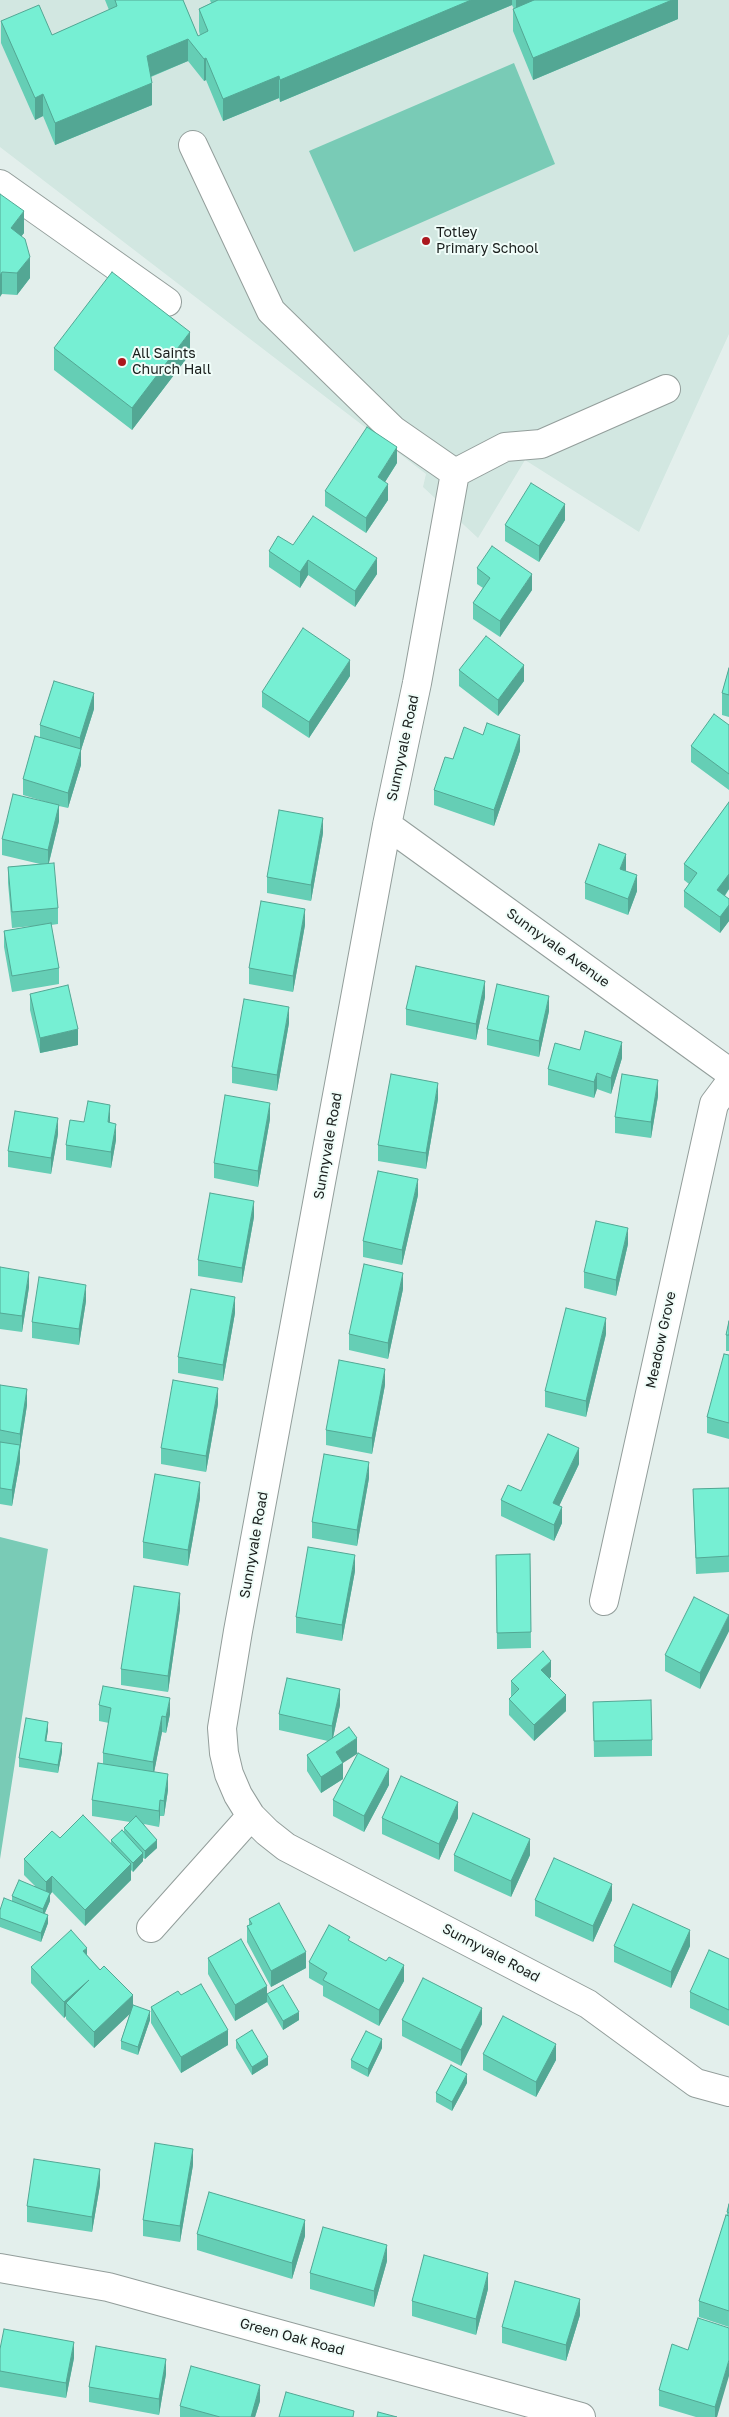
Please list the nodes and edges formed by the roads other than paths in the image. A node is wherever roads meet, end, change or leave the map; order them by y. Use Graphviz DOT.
graph roads {
  1 [pos="193,144"];
  2 [pos="0,184"];
  3 [pos="167,302"];
  4 [pos="666,389"];
  5 [pos="455,473"];
  6 [pos="387,825"];
  7 [pos="729,1072"];
  8 [pos="729,1084"];
  9 [pos="604,1601"];
  10 [pos="251,1816"];
  11 [pos="151,1928"];
  12 [pos="729,2092"];
  13 [pos="0,2268"];
  14 [pos="581,2417"];
  1 -- 5 [label="street"];
  2 -- 3 [label="street"];
  4 -- 5 [label="street"];
  5 -- 6 [label="street, Sunnyvale Road"];
  6 -- 7 [label="street, Sunnyvale Avenue"];
  6 -- 10 [label="street, Sunnyvale Road"];
  8 -- 9 [label="street, Meadow Grove"];
  10 -- 11 [label="street"];
  10 -- 12 [label="street, Sunnyvale Road"];
  13 -- 14 [label="street, Green Oak Road"];
}
